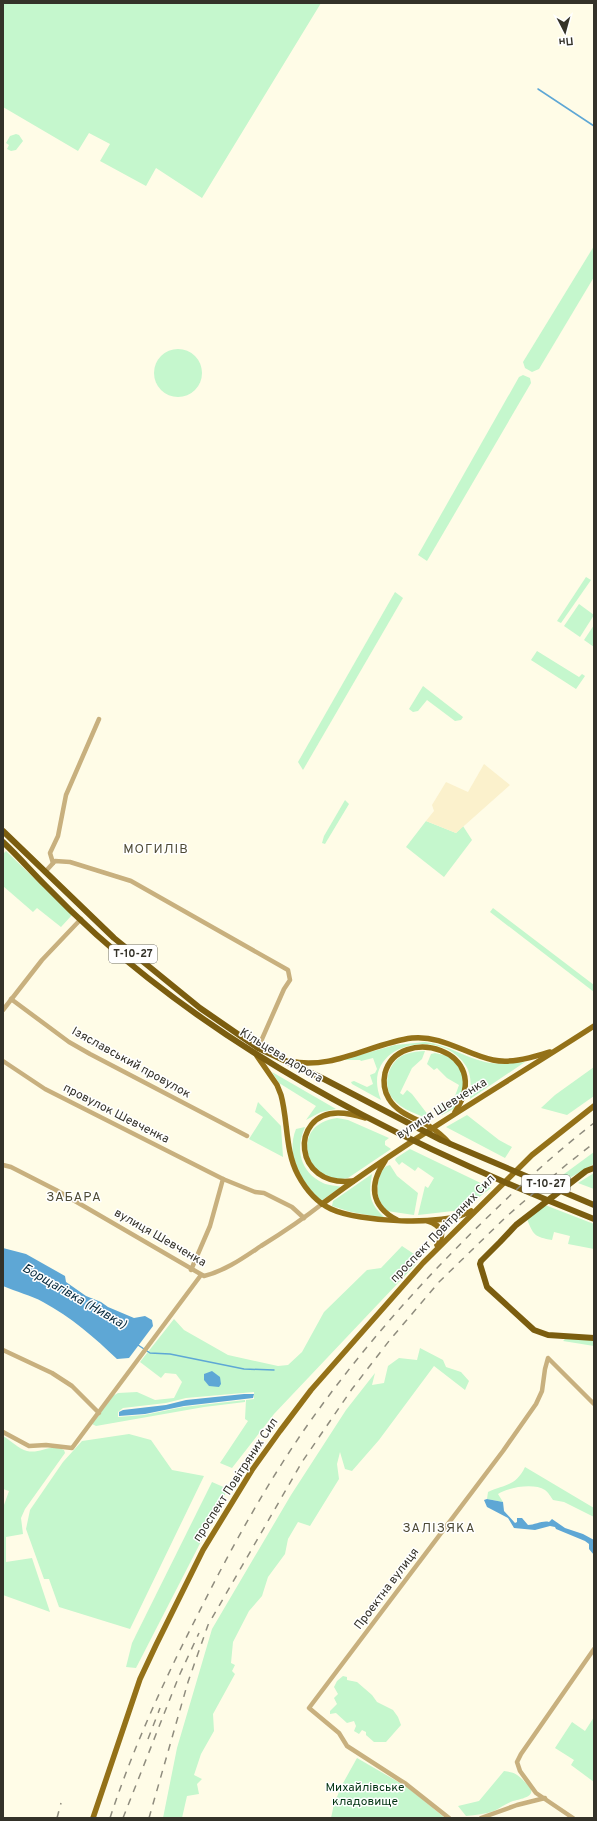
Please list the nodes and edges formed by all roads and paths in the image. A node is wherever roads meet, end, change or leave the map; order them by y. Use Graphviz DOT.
graph roads {
  1 [pos="99,719"];
  2 [pos="3,831"];
  3 [pos="4,844"];
  4 [pos="53,863"];
  5 [pos="45,872"];
  6 [pos="81,919"];
  7 [pos="11,999"];
  8 [pos="3,1010"];
  9 [pos="594,1026"];
  10 [pos="258,1048"];
  11 [pos="556,1050"];
  12 [pos="257,1056"];
  13 [pos="278,1059"];
  14 [pos="3,1061"];
  15 [pos="594,1106"];
  16 [pos="454,1115"];
  17 [pos="372,1120"];
  18 [pos="246,1136"];
  19 [pos="442,1138"];
  20 [pos="387,1157"];
  21 [pos="3,1165"];
  22 [pos="594,1168"];
  23 [pos="223,1179"];
  24 [pos="353,1181"];
  25 [pos="322,1204"];
  26 [pos="592,1204"];
  27 [pos="478,1207"];
  28 [pos="304,1218"];
  29 [pos="594,1219"];
  30 [pos="400,1221"];
  31 [pos="426,1221"];
  32 [pos="423,1263"];
  33 [pos="191,1270"];
  34 [pos="200,1275"];
  35 [pos="594,1338"];
  36 [pos="3,1350"];
  37 [pos="594,1404"];
  38 [pos="98,1413"];
  39 [pos="3,1432"];
  40 [pos="594,1649"];
  41 [pos="592,1657"];
  42 [pos="545,1798"];
  43 [pos="93,1818"];
  44 [pos="449,1818"];
  45 [pos="481,1818"];
  46 [pos="573,1818"];
  1 -- 4 [label="street"];
  2 -- 5 [label="highway, Кільцева дорога / Т-10-27"];
  3 -- 6 [label="highway, Кільцева дорога / Т-10-27"];
  4 -- 5 [label="street"];
  4 -- 10 [label="street"];
  5 -- 10 [label="highway, Кільцева дорога / Т-10-27"];
  6 -- 7 [label="street"];
  6 -- 12 [label="highway, Кільцева дорога / Т-10-27"];
  7 -- 8 [label="street"];
  7 -- 18 [label="street, Ізяславський провулок"];
  9 -- 11 [label="main road, вулиця Шевченка"];
  10 -- 13 [label="highway, Кільцева дорога / Т-10-27"];
  11 -- 13 [label="main road"];
  11 -- 16 [label="main road, вулиця Шевченка"];
  12 -- 17 [label="highway, Кільцева дорога / Т-10-27"];
  12 -- 25 [label="main road"];
  13 -- 19 [label="highway, Кільцева дорога / Т-10-27"];
  14 -- 23 [label="street, провулок Шевченка"];
  15 -- 27 [label="main road, проспект Повітряних Сил"];
  16 -- 19 [label="main road"];
  16 -- 20 [label="main road, вулиця Шевченка"];
  17 -- 24 [label="main road"];
  17 -- 29 [label="highway, Кільцева дорога / Т-10-27"];
  19 -- 26 [label="highway, Кільцева дорога / Т-10-27"];
  20 -- 24 [label="main road, вулиця Шевченка"];
  20 -- 30 [label="main road"];
  21 -- 33 [label="street, вулиця Шевченка"];
  22 -- 35 [label="highway"];
  23 -- 28 [label="street, провулок Шевченка"];
  23 -- 33 [label="street"];
  24 -- 25 [label="main road, вулиця Шевченка"];
  25 -- 28 [label="street, вулиця Шевченка"];
  25 -- 30 [label="main road"];
  27 -- 31 [label="main road"];
  27 -- 32 [label="main road, проспект Повітряних Сил"];
  28 -- 34 [label="street, вулиця Шевченка"];
  30 -- 31 [label="main road"];
  31 -- 32 [label="main road"];
  32 -- 43 [label="main road, проспект Повітряних Сил"];
  33 -- 34 [label="street, вулиця Шевченка"];
  34 -- 38 [label="street"];
  36 -- 38 [label="street"];
  37 -- 44 [label="street, Проектна вулиця"];
  38 -- 39 [label="street"];
  40 -- 41 [label="street"];
  41 -- 42 [label="street"];
  42 -- 45 [label="street"];
  42 -- 46 [label="street"];
}
